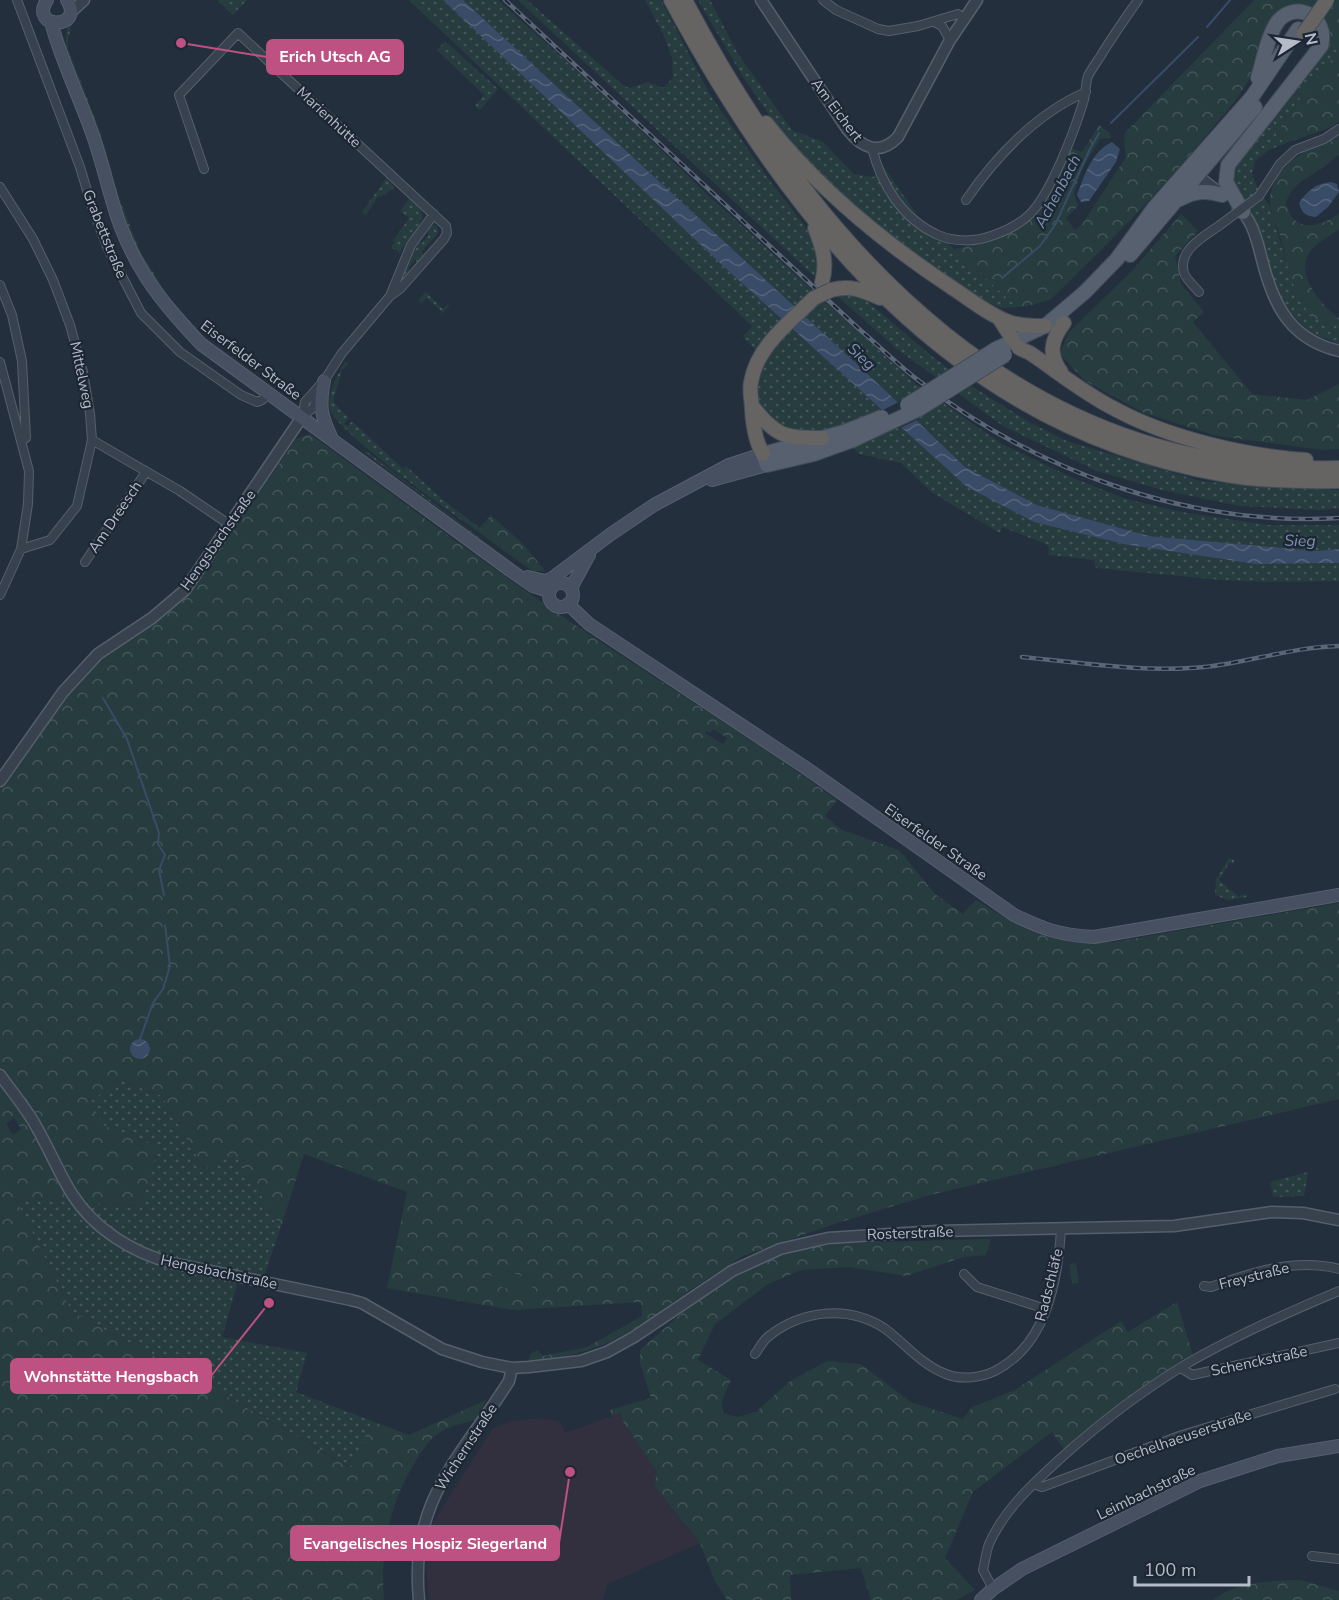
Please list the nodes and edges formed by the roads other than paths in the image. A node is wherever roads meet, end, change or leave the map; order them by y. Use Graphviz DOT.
graph roads {
  1 [pos="16,0"];
  2 [pos="67,0"];
  3 [pos="84,0"];
  4 [pos="671,0"];
  5 [pos="685,0"];
  6 [pos="761,0"];
  7 [pos="823,0"];
  8 [pos="977,0"];
  9 [pos="1138,0"];
  10 [pos="1317,0"];
  11 [pos="1327,0"];
  12 [pos="45,1"];
  13 [pos="67,17"];
  14 [pos="964,19"];
  15 [pos="51,22"];
  16 [pos="934,22"];
  17 [pos="1301,31"];
  18 [pos="950,40"];
  19 [pos="708,43"];
  20 [pos="61,50"];
  21 [pos="1086,92"];
  22 [pos="1252,97"];
  23 [pos="1339,129"];
  24 [pos="1226,142"];
  25 [pos="872,148"];
  26 [pos="204,169"];
  27 [pos="1193,172"];
  28 [pos="0,187"];
  29 [pos="1222,195"];
  30 [pos="966,200"];
  31 [pos="1174,203"];
  32 [pos="1243,212"];
  33 [pos="434,214"];
  34 [pos="811,218"];
  35 [pos="0,285"];
  36 [pos="827,286"];
  37 [pos="1199,292"];
  38 [pos="390,296"];
  39 [pos="893,305"];
  40 [pos="999,318"];
  41 [pos="1064,323"];
  42 [pos="1045,326"];
  43 [pos="1016,344"];
  44 [pos="1339,351"];
  45 [pos="0,362"];
  46 [pos="1064,376"];
  47 [pos="324,381"];
  48 [pos="269,393"];
  49 [pos="752,406"];
  50 [pos="302,417"];
  51 [pos="849,436"];
  52 [pos="822,438"];
  53 [pos="21,440"];
  54 [pos="92,440"];
  55 [pos="333,440"];
  56 [pos="765,460"];
  57 [pos="1339,462"];
  58 [pos="1339,468"];
  59 [pos="146,472"];
  60 [pos="1339,481"];
  61 [pos="230,525"];
  62 [pos="21,549"];
  63 [pos="593,549"];
  64 [pos="85,562"];
  65 [pos="510,570"];
  66 [pos="567,586"];
  67 [pos="549,591"];
  68 [pos="0,596"];
  69 [pos="568,604"];
  70 [pos="0,781"];
  71 [pos="1339,895"];
  72 [pos="0,1075"];
  73 [pos="1339,1220"];
  74 [pos="1061,1229"];
  75 [pos="1339,1269"];
  76 [pos="964,1274"];
  77 [pos="1204,1286"];
  78 [pos="1339,1291"];
  79 [pos="1046,1309"];
  80 [pos="1339,1343"];
  81 [pos="755,1354"];
  82 [pos="512,1368"];
  83 [pos="1181,1368"];
  84 [pos="1335,1389"];
  85 [pos="1339,1446"];
  86 [pos="1033,1484"];
  87 [pos="1312,1556"];
  88 [pos="1339,1559"];
  89 [pos="993,1589"];
  90 [pos="419,1600"];
  91 [pos="981,1600"];
  1 -- 48 [label="street, Grabettstraße"];
  2 -- 13 [label="main road, Eiserfelder Straße"];
  3 -- 13 [label="street"];
  4 -- 34 [label="highway"];
  5 -- 19 [label="highway"];
  6 -- 25 [label="street, Am Eichert"];
  7 -- 16 [label="street"];
  8 -- 14 [label="street, Am Eichert"];
  9 -- 21 [label="street"];
  10 -- 17 [label="highway"];
  11 -- 17 [label="highway, bridge"];
  12 -- 15 [label="main road, Eiserfelder Straße"];
  13 -- 15 [label="main road"];
  13 -- 20 [label="main road, Eiserfelder Straße"];
  14 -- 16 [label="street"];
  14 -- 18 [label="street, Am Eichert"];
  15 -- 20 [label="main road, Eiserfelder Straße"];
  16 -- 18 [label="street"];
  17 -- 22 [label="main road"];
  17 -- 24 [label="main road"];
  18 -- 25 [label="street, Am Eichert"];
  19 -- 40 [label="highway"];
  19 -- 58 [label="highway"];
  20 -- 48 [label="main road, Eiserfelder Straße"];
  21 -- 25 [label="street"];
  21 -- 30 [label="street"];
  22 -- 27 [label="main road"];
  22 -- 32 [label="main road"];
  23 -- 37 [label="street, bridge"];
  24 -- 27 [label="main road"];
  24 -- 29 [label="main road"];
  26 -- 33 [label="street, Marienhütte"];
  27 -- 29 [label="street"];
  27 -- 31 [label="main road"];
  27 -- 42 [label="main road"];
  28 -- 54 [label="street, Mittelweg"];
  29 -- 31 [label="main road"];
  29 -- 32 [label="street"];
  31 -- 41 [label="main road"];
  32 -- 44 [label="street"];
  33 -- 38 [label="street, Marienhütte"];
  33 -- 38 [label="street, Marienhütte"];
  34 -- 36 [label="highway"];
  34 -- 39 [label="highway"];
  35 -- 53 [label="street"];
  36 -- 39 [label="highway"];
  36 -- 49 [label="highway"];
  38 -- 47 [label="street, Marienhütte"];
  39 -- 60 [label="highway"];
  40 -- 42 [label="highway"];
  40 -- 43 [label="highway"];
  41 -- 43 [label="main road"];
  41 -- 46 [label="highway"];
  42 -- 43 [label="main road"];
  43 -- 46 [label="highway"];
  43 -- 51 [label="main road, bridge"];
  45 -- 53 [label="street"];
  46 -- 57 [label="highway"];
  47 -- 50 [label="street, Marienhütte"];
  47 -- 55 [label="main road"];
  48 -- 50 [label="main road, Eiserfelder Straße"];
  49 -- 52 [label="highway"];
  49 -- 56 [label="highway"];
  50 -- 55 [label="main road, Eiserfelder Straße"];
  50 -- 61 [label="street, Hengsbachstraße"];
  51 -- 52 [label="main road"];
  51 -- 56 [label="main road"];
  52 -- 56 [label="main road"];
  53 -- 62 [label="street"];
  54 -- 59 [label="street, Am Dreesch"];
  54 -- 62 [label="street, Mittelweg"];
  55 -- 65 [label="main road, Eiserfelder Straße"];
  56 -- 63 [label="main road"];
  59 -- 61 [label="street, Am Dreesch"];
  59 -- 64 [label="street, Am Dreesch"];
  61 -- 70 [label="street, Hengsbachstraße"];
  62 -- 68 [label="street"];
  63 -- 65 [label="main road"];
  63 -- 66 [label="main road"];
  65 -- 67 [label="main road, Eiserfelder Straße"];
  66 -- 67 [label="main road"];
  66 -- 69 [label="main road"];
  67 -- 69 [label="main road, Eiserfelder Straße"];
  69 -- 71 [label="main road, Eiserfelder Straße"];
  72 -- 82 [label="street, Hengsbachstraße"];
  73 -- 74 [label="street, Rosterstraße"];
  74 -- 79 [label="street, Radschläfe"];
  74 -- 82 [label="street, Rosterstraße"];
  75 -- 77 [label="street, Freystraße"];
  76 -- 79 [label="street"];
  78 -- 83 [label="street"];
  79 -- 81 [label="street, Radschläfe"];
  80 -- 83 [label="street, Schenckstraße"];
  82 -- 90 [label="street, Wichernstraße"];
  83 -- 86 [label="street"];
  84 -- 86 [label="street, Oechelhaeuserstraße"];
  85 -- 89 [label="main road, Leimbachstraße"];
  86 -- 89 [label="street"];
  87 -- 88 [label="street"];
  89 -- 91 [label="main road, Leimbachstraße"];
}
